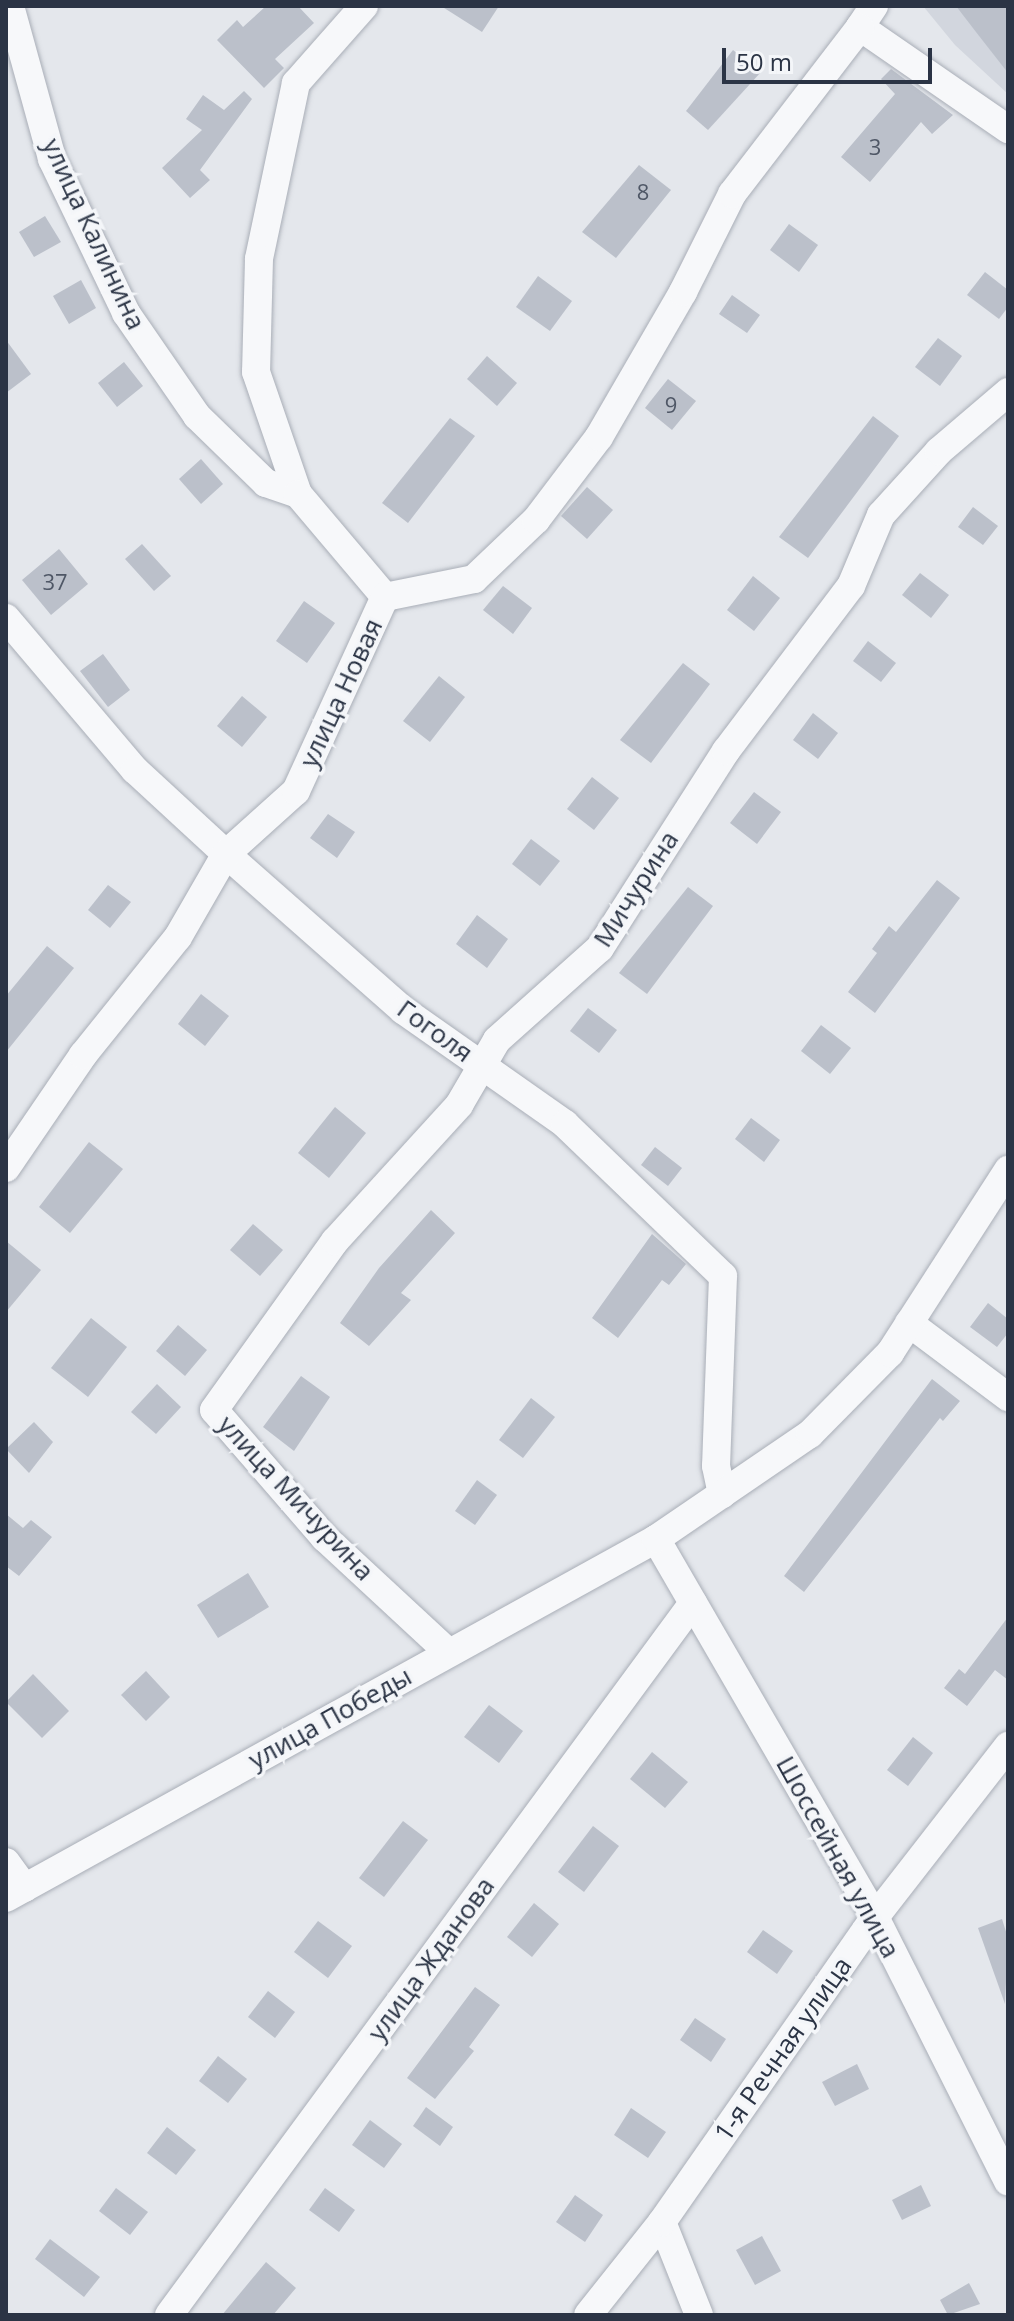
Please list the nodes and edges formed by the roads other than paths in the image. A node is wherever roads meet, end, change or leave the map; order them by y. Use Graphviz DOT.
graph roads {
  1 [pos="10,6"];
  2 [pos="364,6"];
  3 [pos="867,17"];
  4 [pos="1008,129"];
  5 [pos="1008,392"];
  6 [pos="298,494"];
  7 [pos="385,597"];
  8 [pos="6,618"];
  9 [pos="226,854"];
  10 [pos="480,1064"];
  11 [pos="6,1168"];
  12 [pos="1008,1170"];
  13 [pos="909,1323"];
  14 [pos="1008,1397"];
  15 [pos="214,1410"];
  16 [pos="722,1494"];
  17 [pos="656,1539"];
  18 [pos="693,1603"];
  19 [pos="448,1652"];
  20 [pos="1008,1746"];
  21 [pos="6,1862"];
  22 [pos="15,1893"];
  23 [pos="875,1917"];
  24 [pos="1008,2181"];
  25 [pos="662,2222"];
  26 [pos="169,2315"];
  27 [pos="588,2315"];
  28 [pos="699,2315"];
  1 -- 6 [label="street, улица Калинина"];
  2 -- 6 [label="street, улица Калинина"];
  3 -- 4 [label="street"];
  3 -- 7 [label="street, улица Новая"];
  5 -- 10 [label="street, Мичурина"];
  6 -- 7 [label="street, улица Калинина"];
  7 -- 9 [label="street, улица Новая"];
  8 -- 9 [label="street, Гоголя"];
  9 -- 10 [label="street, Гоголя"];
  9 -- 11 [label="street, улица Новая"];
  10 -- 15 [label="street, Мичурина"];
  10 -- 16 [label="street, Гоголя"];
  12 -- 13 [label="street"];
  13 -- 14 [label="street"];
  13 -- 16 [label="street"];
  15 -- 19 [label="street, улица Мичурина"];
  16 -- 17 [label="street"];
  17 -- 18 [label="street, Шоссейная улица"];
  17 -- 19 [label="street, улица Победы"];
  18 -- 23 [label="street, Шоссейная улица"];
  18 -- 26 [label="street, улица Жданова"];
  19 -- 22 [label="street, улица Победы"];
  20 -- 23 [label="street, 1-я Речная улица"];
  21 -- 22 [label="street"];
  23 -- 24 [label="street, Шоссейная улица"];
  23 -- 25 [label="street, 1-я Речная улица"];
  25 -- 27 [label="street, 1-я Речная улица"];
  25 -- 28 [label="street"];
}
